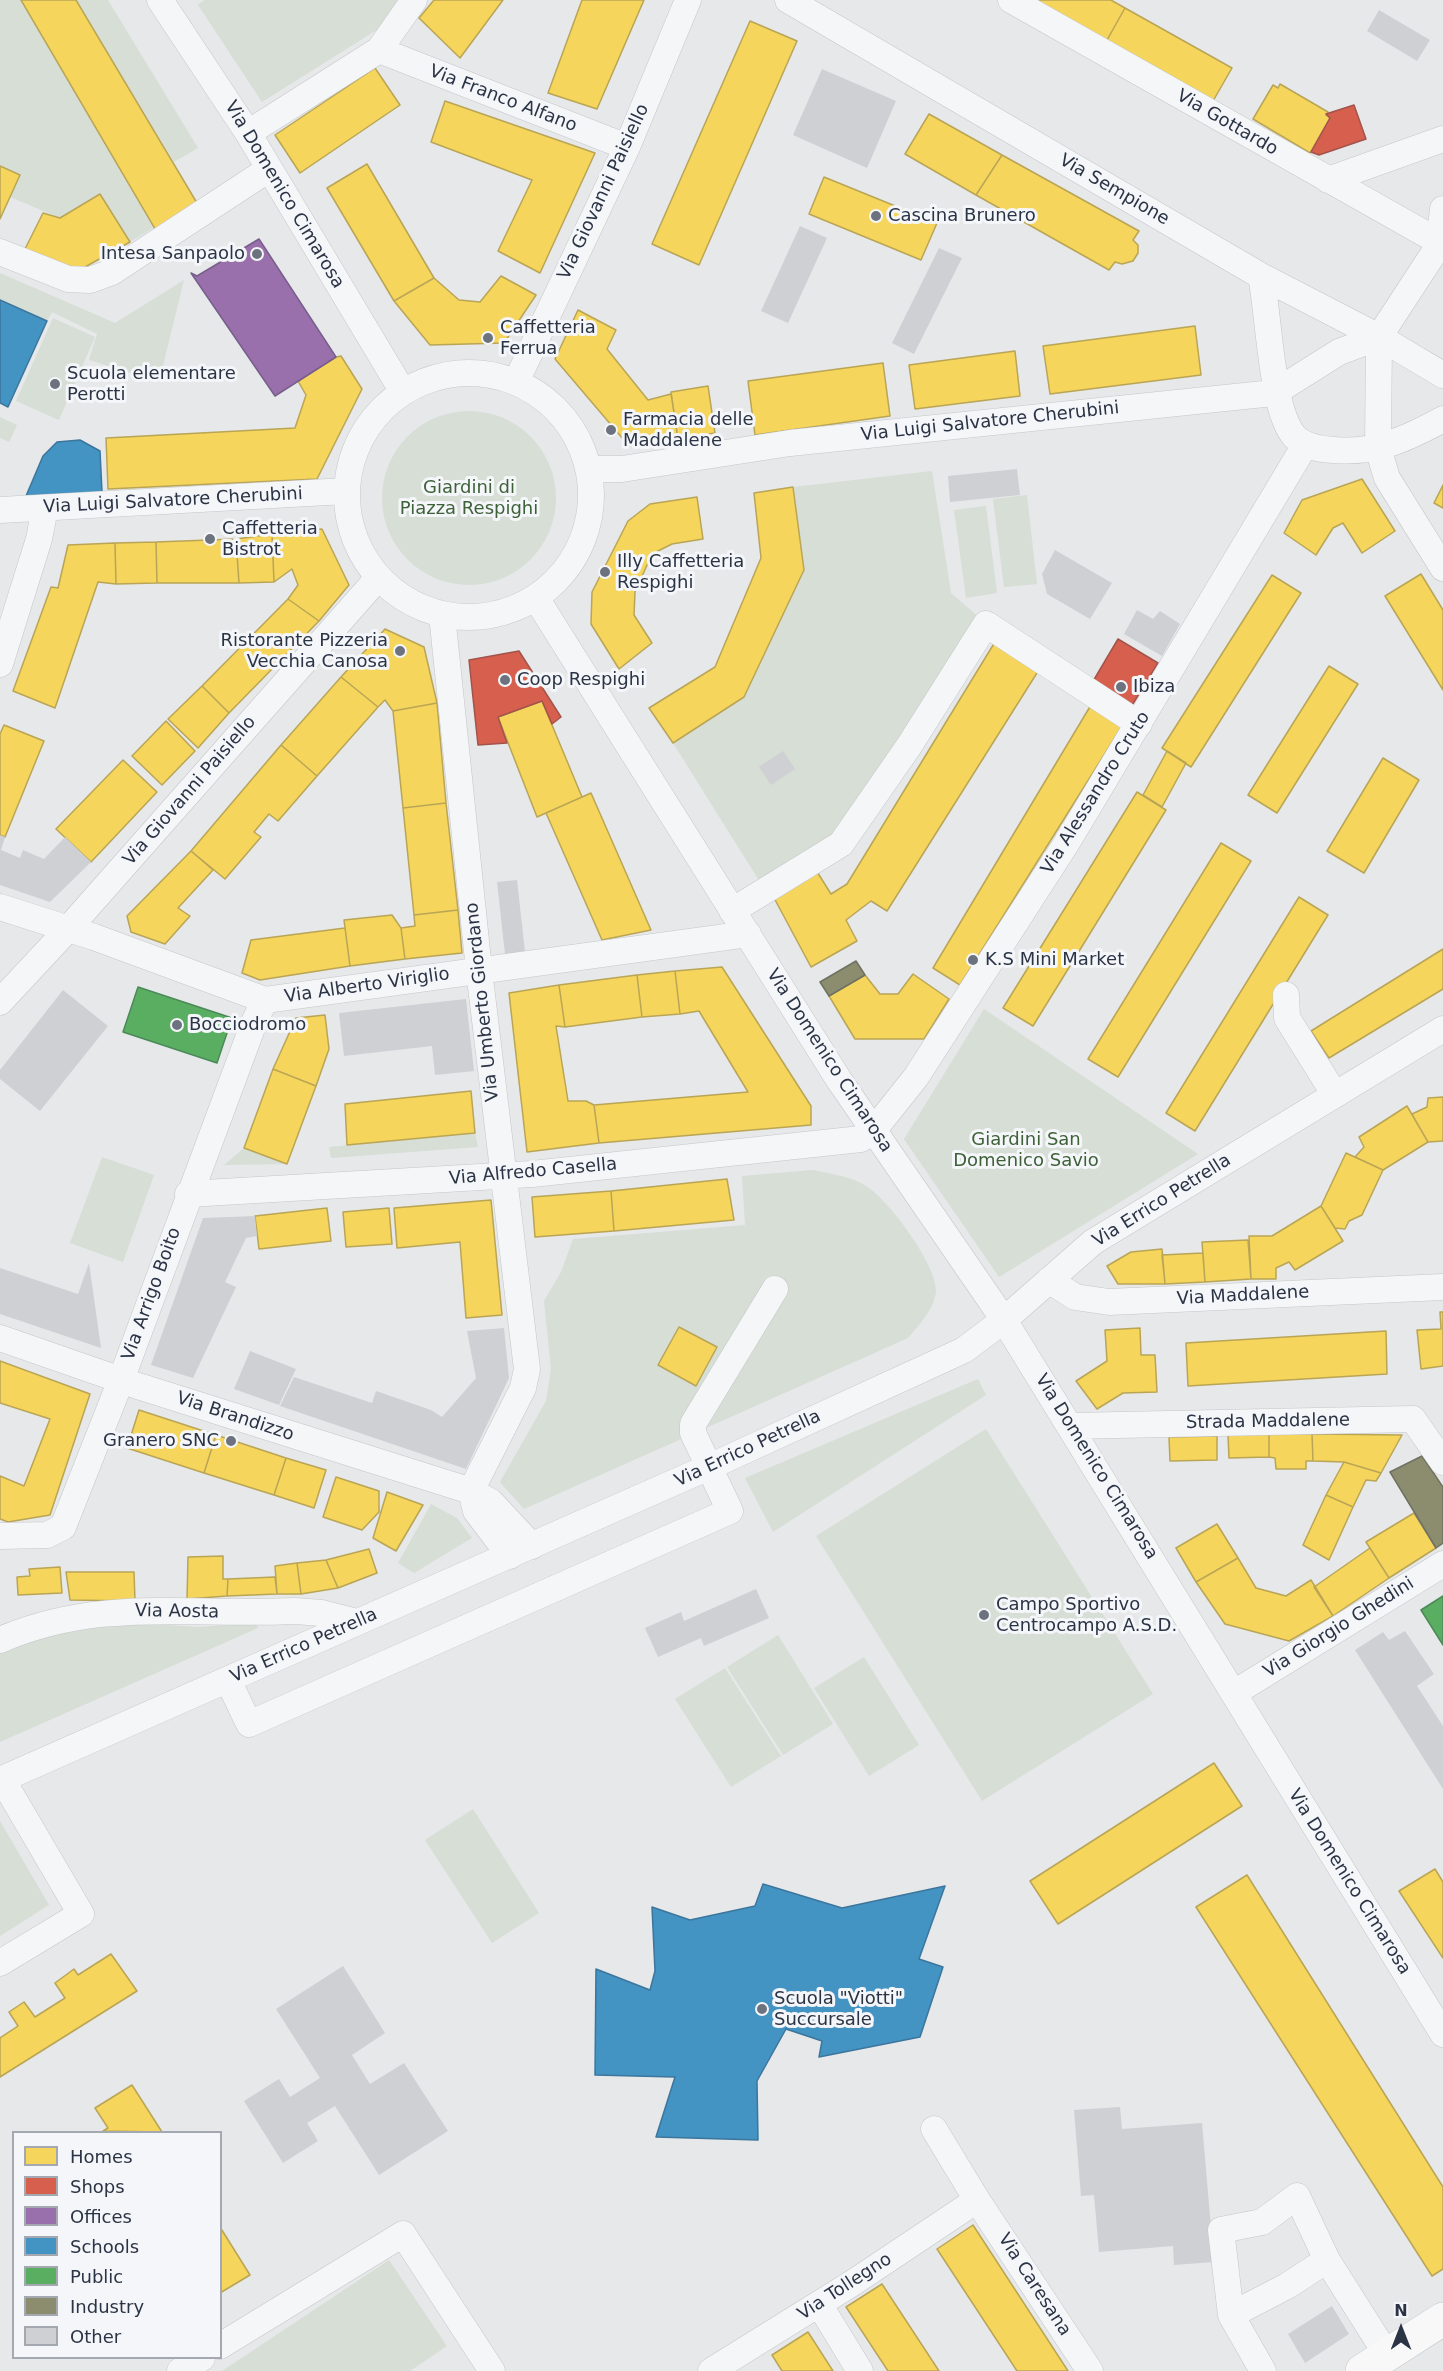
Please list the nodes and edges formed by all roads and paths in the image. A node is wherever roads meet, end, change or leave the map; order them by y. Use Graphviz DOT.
graph roads {
  1 [pos="414,0"];
  2 [pos="688,0"];
  3 [pos="788,0"];
  4 [pos="1011,0"];
  5 [pos="162,1"];
  6 [pos="379,50"];
  7 [pos="248,133"];
  8 [pos="1443,139"];
  9 [pos="627,147"];
  10 [pos="269,170"];
  11 [pos="1328,180"];
  12 [pos="1443,209"];
  13 [pos="1439,245"];
  14 [pos="0,252"];
  15 [pos="1262,276"];
  16 [pos="1383,331"];
  17 [pos="1443,375"];
  18 [pos="516,382"];
  19 [pos="1277,391"];
  20 [pos="403,392"];
  21 [pos="1443,419"];
  22 [pos="1305,445"];
  23 [pos="1378,448"];
  24 [pos="588,469"];
  25 [pos="346,491"];
  26 [pos="45,508"];
  27 [pos="0,510"];
  28 [pos="1443,568"];
  29 [pos="378,578"];
  30 [pos="536,598"];
  31 [pos="442,615"];
  32 [pos="0,664"];
  33 [pos="1139,724"];
  34 [pos="0,907"];
  35 [pos="732,911"];
  36 [pos="68,929"];
  37 [pos="748,934"];
  38 [pos="479,970"];
  39 [pos="1286,995"];
  40 [pos="265,1000"];
  41 [pos="0,1002"];
  42 [pos="1443,1029"];
  43 [pos="1335,1095"];
  44 [pos="873,1131"];
  45 [pos="503,1175"];
  46 [pos="189,1194"];
  47 [pos="1049,1280"];
  48 [pos="1443,1287"];
  49 [pos="775,1288"];
  50 [pos="1004,1320"];
  51 [pos="0,1338"];
  52 [pos="121,1380"];
  53 [pos="1070,1426"];
  54 [pos="1443,1462"];
  55 [pos="709,1467"];
  56 [pos="471,1491"];
  57 [pos="0,1536"];
  58 [pos="521,1551"];
  59 [pos="1443,1564"];
  60 [pos="357,1622"];
  61 [pos="0,1640"];
  62 [pos="228,1680"];
  63 [pos="1234,1693"];
  64 [pos="1,1779"];
  65 [pos="0,1963"];
  66 [pos="1443,2034"];
  67 [pos="934,2129"];
  68 [pos="977,2200"];
  69 [pos="1327,2260"];
  70 [pos="819,2304"];
  71 [pos="1231,2315"];
  72 [pos="1443,2319"];
  73 [pos="222,2345"];
  74 [pos="200,2359"];
  75 [pos="1374,2363"];
  76 [pos="180,2371"];
  77 [pos="492,2371"];
  78 [pos="711,2371"];
  79 [pos="860,2371"];
  80 [pos="1090,2371"];
  81 [pos="1263,2371"];
  1 -- 6 [label="street"];
  2 -- 9 [label="street, Via Giovanni Paisiello"];
  3 -- 15 [label="street, Via Sempione"];
  4 -- 11 [label="street, Via Gottardo"];
  5 -- 7 [label="street, Via Domenico Cimarosa"];
  6 -- 7 [label="street"];
  6 -- 9 [label="street, Via Franco Alfano"];
  7 -- 10 [label="street, Via Domenico Cimarosa"];
  8 -- 11 [label="street"];
  9 -- 18 [label="street, Via Giovanni Paisiello"];
  10 -- 14 [label="street"];
  10 -- 20 [label="street, Via Domenico Cimarosa"];
  11 -- 13 [label="street, Via Gottardo"];
  12 -- 13 [label="street"];
  13 -- 16 [label="street"];
  15 -- 16 [label="street, Via Sempione"];
  15 -- 19 [label="street"];
  16 -- 17 [label="street, Via Sempione"];
  16 -- 19 [label="street, Via Luigi Salvatore Cherubini"];
  16 -- 23 [label="street"];
  18 -- 20 [label="street"];
  18 -- 24 [label="street"];
  19 -- 22 [label="street"];
  19 -- 24 [label="street, Via Luigi Salvatore Cherubini"];
  20 -- 25 [label="street"];
  21 -- 23 [label="street"];
  22 -- 23 [label="street"];
  22 -- 33 [label="street, Via Alessandro Cruto"];
  23 -- 28 [label="street"];
  24 -- 30 [label="street"];
  25 -- 26 [label="street, Via Luigi Salvatore Cherubini"];
  25 -- 29 [label="street"];
  26 -- 27 [label="street, Via Luigi Salvatore Cherubini"];
  26 -- 32 [label="street"];
  29 -- 31 [label="street"];
  29 -- 36 [label="street, Via Giovanni Paisiello"];
  30 -- 31 [label="street"];
  30 -- 35 [label="street, Via Domenico Cimarosa"];
  31 -- 38 [label="street, Via Umberto Giordano"];
  33 -- 35 [label="street"];
  33 -- 44 [label="street, Via Alessandro Cruto"];
  34 -- 36 [label="street, Via Alberto Viriglio"];
  35 -- 37 [label="street, Via Domenico Cimarosa"];
  36 -- 40 [label="street, Via Alberto Viriglio"];
  36 -- 41 [label="street, Via Giovanni Paisiello"];
  37 -- 38 [label="street, Via Alberto Viriglio"];
  37 -- 44 [label="street, Via Domenico Cimarosa"];
  38 -- 40 [label="street, Via Alberto Viriglio"];
  38 -- 45 [label="street, Via Umberto Giordano"];
  39 -- 43 [label="street"];
  40 -- 46 [label="street, Via Arrigo Boito"];
  42 -- 43 [label="street, Via Errico Petrella"];
  43 -- 47 [label="street, Via Errico Petrella"];
  44 -- 45 [label="street, Via Alfredo Casella"];
  44 -- 50 [label="street, Via Domenico Cimarosa"];
  45 -- 46 [label="street, Via Alfredo Casella"];
  45 -- 56 [label="street, Via Umberto Giordano"];
  46 -- 52 [label="street, Via Arrigo Boito"];
  47 -- 48 [label="street, Via Maddalene"];
  47 -- 50 [label="street, Via Errico Petrella"];
  49 -- 55 [label="street"];
  50 -- 53 [label="street, Via Domenico Cimarosa"];
  50 -- 55 [label="street, Via Errico Petrella"];
  51 -- 52 [label="street, Via Brandizzo"];
  52 -- 56 [label="street, Via Brandizzo"];
  52 -- 57 [label="street, Via Arrigo Boito"];
  53 -- 54 [label="street, Strada Maddalene"];
  53 -- 63 [label="street, Via Domenico Cimarosa"];
  55 -- 58 [label="street, Via Errico Petrella"];
  55 -- 62 [label="street"];
  56 -- 58 [label="street, Via Brandizzo"];
  58 -- 60 [label="street, Via Errico Petrella"];
  59 -- 63 [label="street, Via Giorgio Ghedini"];
  60 -- 61 [label="street, Via Aosta"];
  60 -- 62 [label="street, Via Errico Petrella"];
  62 -- 64 [label="street, Via Errico Petrella"];
  63 -- 66 [label="street, Via Domenico Cimarosa"];
  64 -- 65 [label="street, Via Errico Petrella"];
  67 -- 68 [label="street, Via Caresana"];
  68 -- 70 [label="street, Via Tollegno"];
  68 -- 80 [label="street, Via Caresana"];
  69 -- 71 [label="street"];
  69 -- 71 [label="street"];
  69 -- 75 [label="street"];
  70 -- 78 [label="street, Via Tollegno"];
  70 -- 79 [label="street"];
  71 -- 81 [label="street"];
  72 -- 75 [label="main road"];
  73 -- 77 [label="street"];
  74 -- 76 [label="street"];
}
